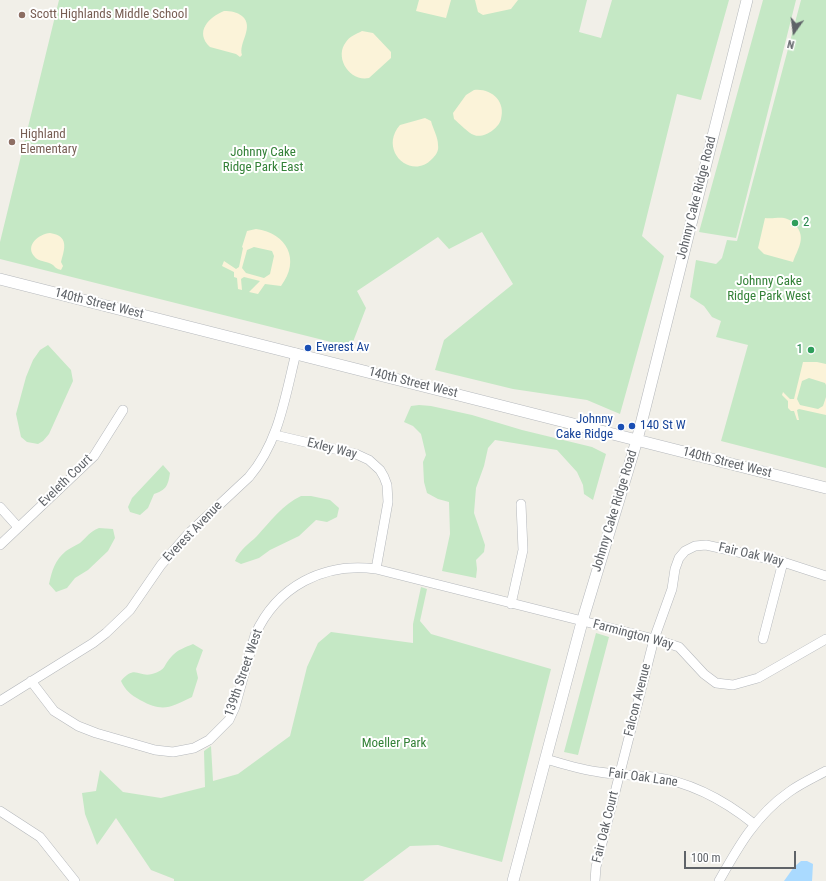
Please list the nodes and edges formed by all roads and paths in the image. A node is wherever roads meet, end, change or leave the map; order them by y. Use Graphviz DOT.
graph roads {
  1 [pos="747,0"];
  2 [pos="0,279"];
  3 [pos="296,354"];
  4 [pos="124,410"];
  5 [pos="275,435"];
  6 [pos="637,440"];
  7 [pos="826,488"];
  8 [pos="521,504"];
  9 [pos="0,507"];
  10 [pos="18,527"];
  11 [pos="0,545"];
  12 [pos="679,558"];
  13 [pos="783,562"];
  14 [pos="376,569"];
  15 [pos="826,576"];
  16 [pos="511,604"];
  17 [pos="582,622"];
  18 [pos="654,639"];
  19 [pos="763,639"];
  20 [pos="826,639"];
  21 [pos="31,681"];
  22 [pos="0,701"];
  23 [pos="546,759"];
  24 [pos="826,771"];
  25 [pos="619,774"];
  26 [pos="0,811"];
  27 [pos="754,824"];
  28 [pos="75,881"];
  29 [pos="514,881"];
  30 [pos="595,881"];
  31 [pos="719,881"];
  1 -- 6 [label="street, Johnny Cake Ridge Road"];
  2 -- 3 [label="street, 140th Street West"];
  3 -- 5 [label="street, Everest Avenue"];
  3 -- 6 [label="street, 140th Street West"];
  4 -- 10 [label="street, Eveleth Court"];
  5 -- 14 [label="street, Exley Way"];
  5 -- 21 [label="street, Everest Avenue"];
  6 -- 7 [label="street, 140th Street West"];
  6 -- 17 [label="street, Johnny Cake Ridge Road"];
  8 -- 16 [label="street"];
  9 -- 10 [label="street"];
  10 -- 11 [label="street, Eveleth Court"];
  12 -- 13 [label="street, Fair Oak Way"];
  12 -- 18 [label="street, Falcon Avenue"];
  13 -- 15 [label="street, Fair Oak Way"];
  13 -- 19 [label="street"];
  14 -- 16 [label="street, 139th Street West"];
  14 -- 21 [label="street, 139th Street West"];
  16 -- 17 [label="street, 139th Street West"];
  17 -- 18 [label="street, Farmington Way"];
  17 -- 23 [label="street, Johnny Cake Ridge Road"];
  18 -- 20 [label="street, Farmington Way"];
  18 -- 25 [label="street, Falcon Avenue"];
  21 -- 22 [label="street, Everest Avenue"];
  23 -- 25 [label="street, Fair Oak Lane"];
  23 -- 29 [label="street, Johnny Cake Ridge Road"];
  24 -- 27 [label="street"];
  25 -- 27 [label="street, Fair Oak Lane"];
  25 -- 30 [label="street, Fair Oak Court"];
  26 -- 28 [label="street"];
  27 -- 31 [label="street"];
}
